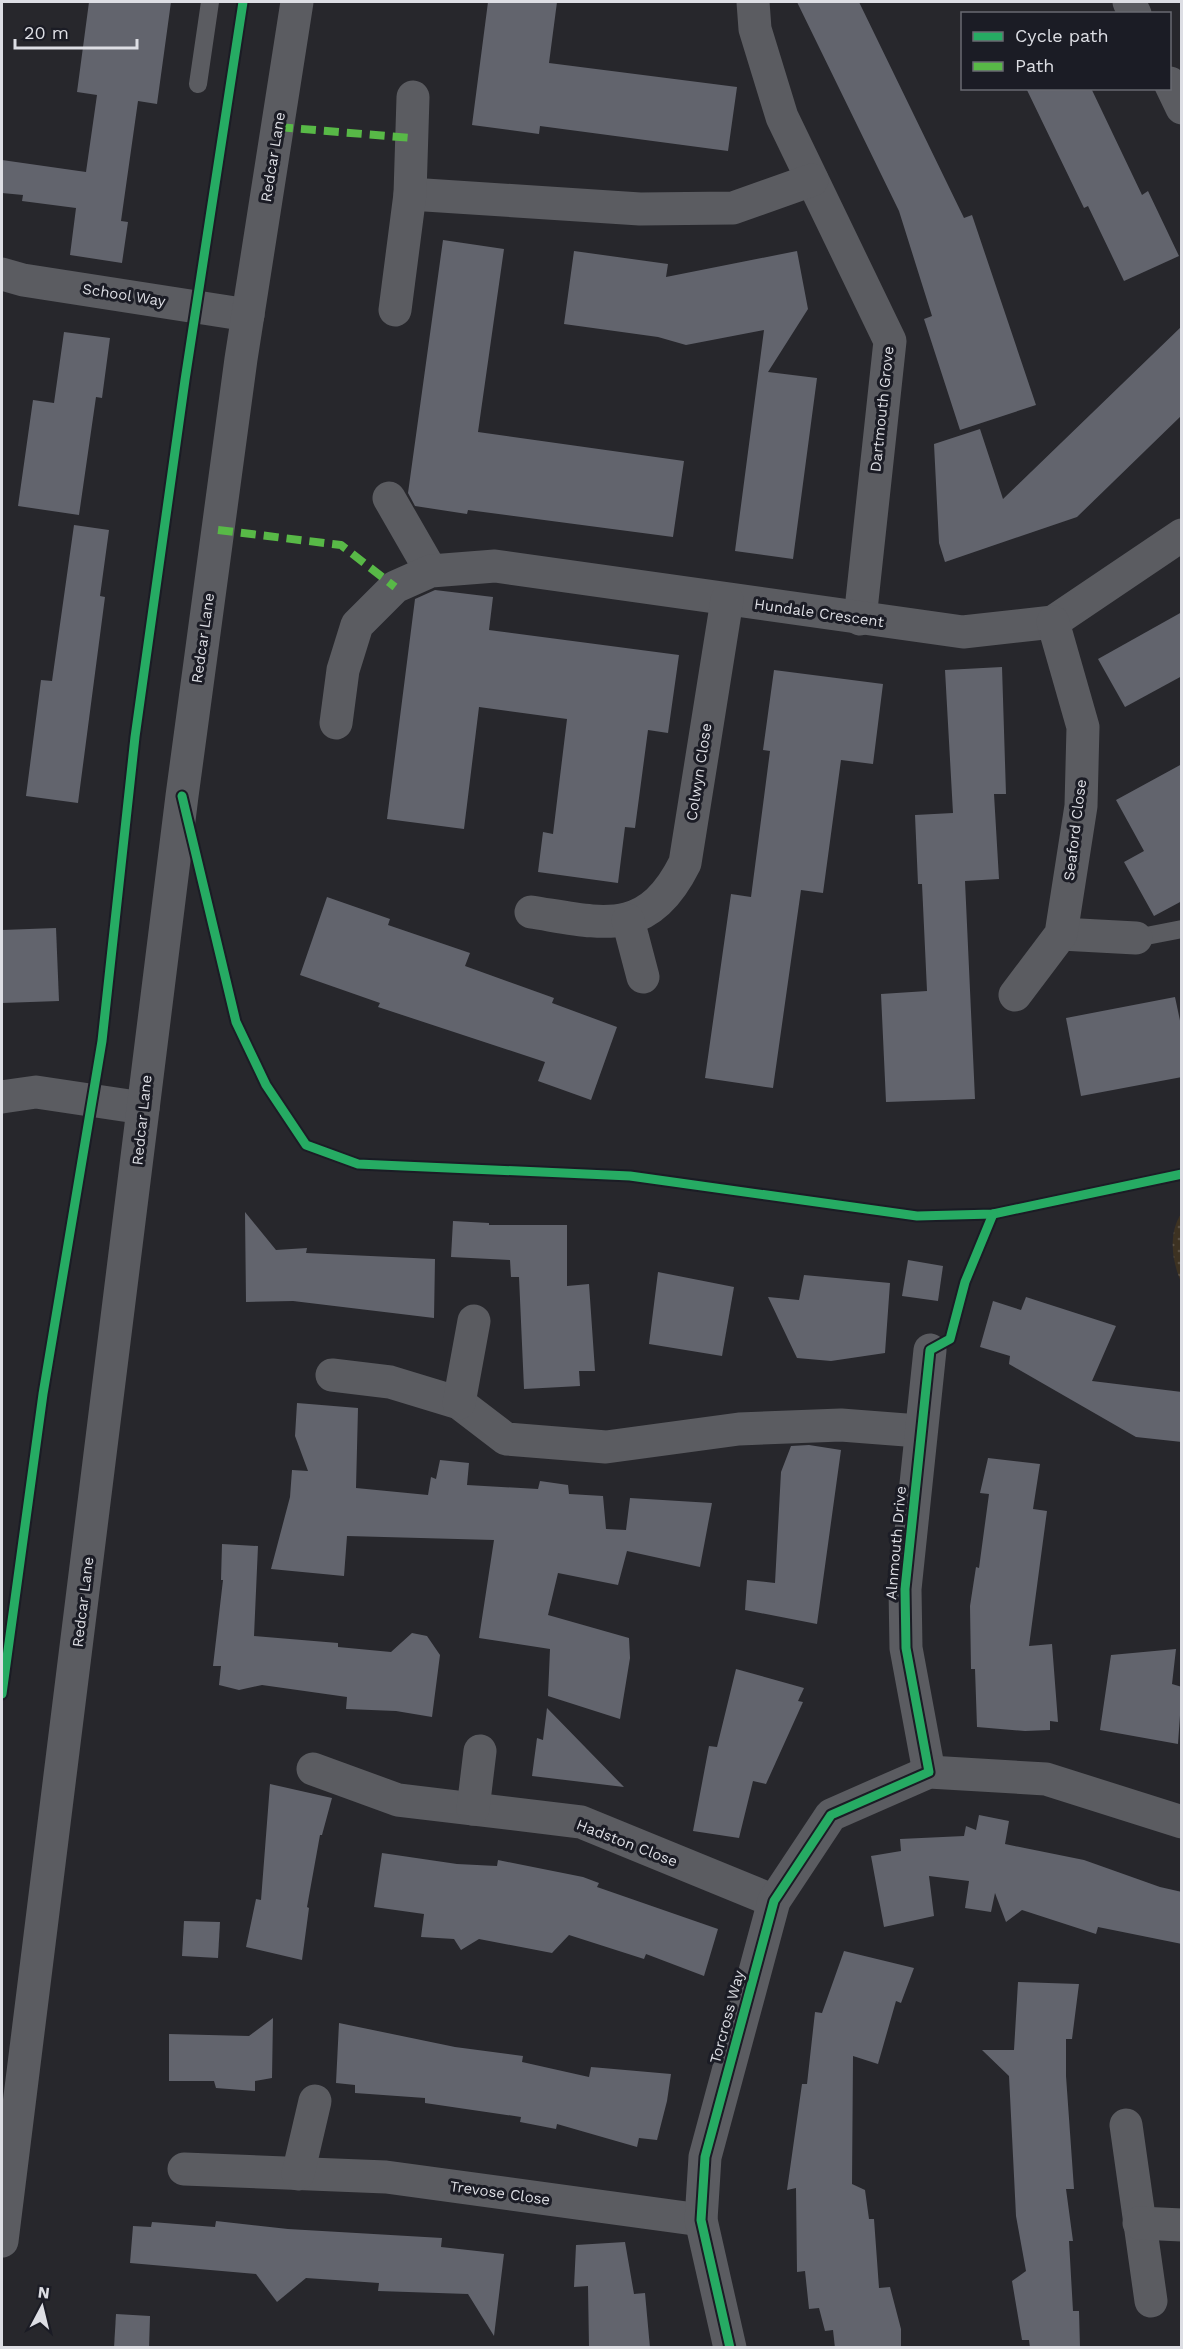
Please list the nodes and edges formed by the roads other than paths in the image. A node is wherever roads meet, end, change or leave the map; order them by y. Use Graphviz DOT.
graph roads {
  1 [pos="210,2"];
  2 [pos="297,2"];
  3 [pos="753,2"];
  4 [pos="198,84"];
  5 [pos="1171,85"];
  6 [pos="413,97"];
  7 [pos="1182,108"];
  8 [pos="812,180"];
  9 [pos="410,194"];
  10 [pos="2,274"];
  11 [pos="396,310"];
  12 [pos="248,315"];
  13 [pos="389,498"];
  14 [pos="1182,536"];
  15 [pos="431,571"];
  16 [pos="727,600"];
  17 [pos="860,619"];
  18 [pos="1053,622"];
  19 [pos="336,723"];
  20 [pos="531,912"];
  21 [pos="628,920"];
  22 [pos="1182,929"];
  23 [pos="1061,934"];
  24 [pos="1136,938"];
  25 [pos="643,977"];
  26 [pos="1014,994"];
  27 [pos="2,1097"];
  28 [pos="143,1108"];
  29 [pos="474,1321"];
  30 [pos="930,1350"];
  31 [pos="332,1375"];
  32 [pos="459,1403"];
  33 [pos="919,1431"];
  34 [pos="480,1751"];
  35 [pos="314,1768"];
  36 [pos="929,1772"];
  37 [pos="473,1809"];
  38 [pos="1182,1821"];
  39 [pos="774,1901"];
  40 [pos="315,2101"];
  41 [pos="1126,2125"];
  42 [pos="184,2169"];
  43 [pos="298,2174"];
  44 [pos="701,2220"];
  45 [pos="1139,2223"];
  46 [pos="1182,2225"];
  47 [pos="2,2241"];
  48 [pos="1151,2301"];
  49 [pos="730,2348"];
  1 -- 4 [label="lane"];
  2 -- 12 [label="street, Redcar Lane"];
  3 -- 8 [label="street, Dartmouth Grove"];
  5 -- 7 [label="street"];
  6 -- 9 [label="street"];
  8 -- 9 [label="street"];
  8 -- 17 [label="street, Dartmouth Grove"];
  9 -- 11 [label="street"];
  10 -- 12 [label="street, School Way"];
  12 -- 28 [label="street, Redcar Lane"];
  13 -- 15 [label="street"];
  14 -- 18 [label="street, Hundale Crescent"];
  15 -- 16 [label="street, Hundale Crescent"];
  15 -- 19 [label="street, Hundale Crescent"];
  16 -- 17 [label="street, Hundale Crescent"];
  16 -- 21 [label="street, Colwyn Close"];
  17 -- 18 [label="street, Hundale Crescent"];
  18 -- 23 [label="street, Seaford Close"];
  20 -- 21 [label="street"];
  21 -- 25 [label="street"];
  22 -- 24 [label="lane"];
  23 -- 24 [label="street"];
  23 -- 26 [label="street, Seaford Close"];
  27 -- 28 [label="street"];
  28 -- 47 [label="street, Redcar Lane"];
  29 -- 32 [label="street"];
  30 -- 33 [label="street, Alnmouth Drive"];
  31 -- 32 [label="street"];
  32 -- 33 [label="street"];
  33 -- 36 [label="street, Alnmouth Drive"];
  34 -- 37 [label="street"];
  35 -- 37 [label="street, Hadston Close"];
  36 -- 38 [label="street, Torcross Way"];
  36 -- 39 [label="street, Torcross Way"];
  37 -- 39 [label="street, Hadston Close"];
  39 -- 44 [label="street, Torcross Way"];
  40 -- 43 [label="street"];
  41 -- 45 [label="street"];
  42 -- 43 [label="street, Trevose Close"];
  43 -- 44 [label="street, Trevose Close"];
  44 -- 49 [label="street, Torcross Way"];
  45 -- 46 [label="street"];
  45 -- 48 [label="street"];
}
